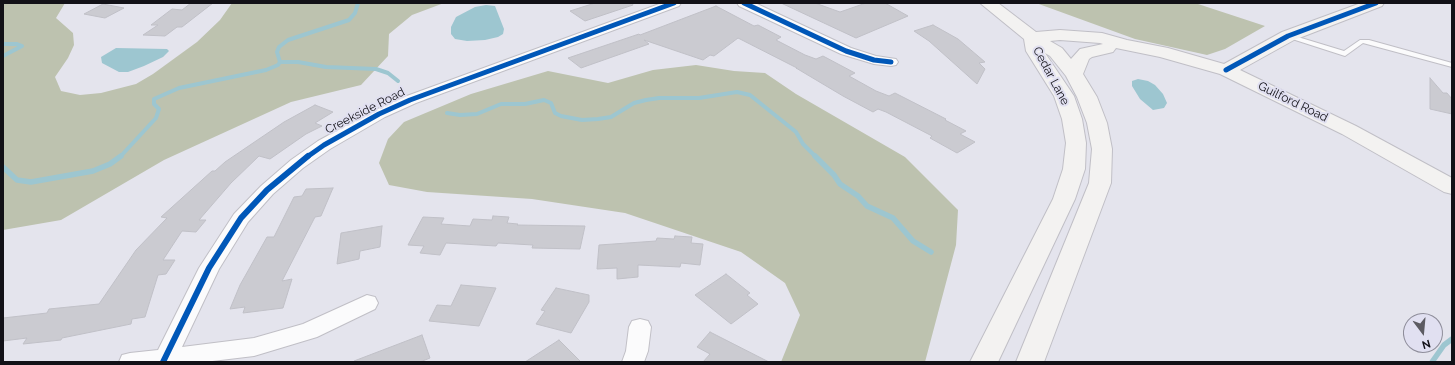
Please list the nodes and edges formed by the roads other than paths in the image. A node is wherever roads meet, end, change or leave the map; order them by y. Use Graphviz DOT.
graph roads {
  1 [pos="674,3"];
  2 [pos="744,3"];
  3 [pos="988,3"];
  4 [pos="1376,3"];
  5 [pos="1288,36"];
  6 [pos="1032,37"];
  7 [pos="1116,46"];
  8 [pos="891,62"];
  9 [pos="1452,66"];
  10 [pos="1226,70"];
  11 [pos="1074,74"];
  12 [pos="1452,187"];
  13 [pos="367,302"];
  14 [pos="640,327"];
  15 [pos="164,360"];
  16 [pos="130,362"];
  17 [pos="633,362"];
  18 [pos="984,362"];
  19 [pos="1030,362"];
  1 -- 15 [label="street, Creekside Road"];
  2 -- 8 [label="street"];
  3 -- 6 [label="main road"];
  4 -- 5 [label="main road"];
  5 -- 9 [label="lane"];
  5 -- 10 [label="main road"];
  6 -- 7 [label="main road, Guilford Road"];
  6 -- 11 [label="main road, Cedar Lane"];
  6 -- 18 [label="main road, Cedar Lane"];
  7 -- 10 [label="main road, Guilford Road"];
  7 -- 11 [label="main road"];
  10 -- 12 [label="main road, Guilford Road"];
  11 -- 19 [label="main road, Cedar Lane"];
  13 -- 15 [label="street"];
  14 -- 17 [label="street"];
  15 -- 16 [label="street"];
}
